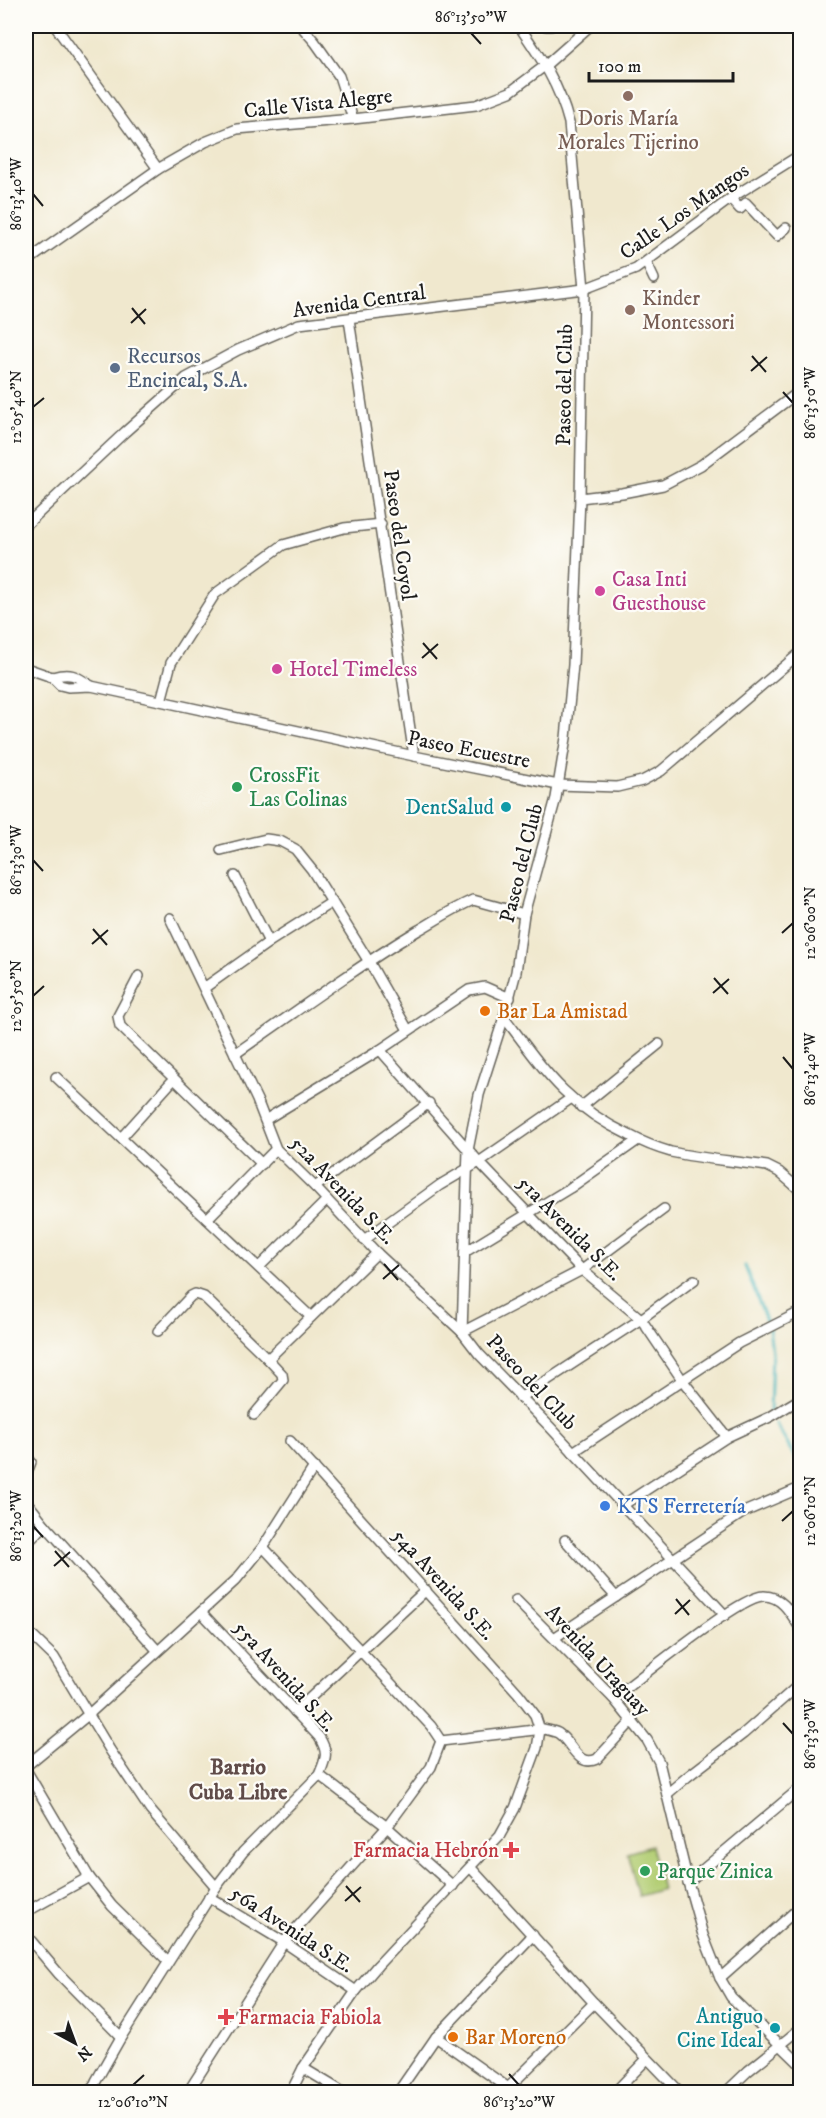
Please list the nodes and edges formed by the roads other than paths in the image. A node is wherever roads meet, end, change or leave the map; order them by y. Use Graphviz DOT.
graph roads {
  1 [pos="55,26"];
  2 [pos="301,26"];
  3 [pos="519,26"];
  4 [pos="590,26"];
  5 [pos="546,65"];
  6 [pos="353,119"];
  7 [pos="801,155"];
  8 [pos="158,169"];
  9 [pos="731,199"];
  10 [pos="786,228"];
  11 [pos="26,262"];
  12 [pos="646,262"];
  13 [pos="654,279"];
  14 [pos="584,289"];
  15 [pos="349,319"];
  16 [pos="801,391"];
  17 [pos="580,498"];
  18 [pos="381,524"];
  19 [pos="26,525"];
  20 [pos="801,653"];
  21 [pos="26,668"];
  22 [pos="161,701"];
  23 [pos="414,756"];
  24 [pos="558,785"];
  25 [pos="221,850"];
  26 [pos="235,876"];
  27 [pos="332,902"];
  28 [pos="524,914"];
  29 [pos="170,918"];
  30 [pos="269,942"];
  31 [pos="368,960"];
  32 [pos="139,976"];
  33 [pos="204,988"];
  34 [pos="510,999"];
  35 [pos="504,1017"];
  36 [pos="408,1030"];
  37 [pos="659,1044"];
  38 [pos="380,1050"];
  39 [pos="235,1054"];
  40 [pos="56,1077"];
  41 [pos="174,1079"];
  42 [pos="570,1099"];
  43 [pos="429,1103"];
  44 [pos="580,1107"];
  45 [pos="265,1120"];
  46 [pos="121,1138"];
  47 [pos="638,1140"];
  48 [pos="276,1149"];
  49 [pos="468,1150"];
  50 [pos="479,1162"];
  51 [pos="262,1164"];
  52 [pos="466,1169"];
  53 [pos="315,1187"];
  54 [pos="801,1190"];
  55 [pos="327,1200"];
  56 [pos="664,1209"];
  57 [pos="528,1214"];
  58 [pos="207,1219"];
  59 [pos="364,1240"];
  60 [pos="465,1252"];
  61 [pos="377,1253"];
  62 [pos="259,1268"];
  63 [pos="582,1270"];
  64 [pos="694,1280"];
  65 [pos="801,1312"];
  66 [pos="311,1317"];
  67 [pos="641,1319"];
  68 [pos="158,1331"];
  69 [pos="462,1332"];
  70 [pos="268,1359"];
  71 [pos="683,1381"];
  72 [pos="520,1398"];
  73 [pos="801,1399"];
  74 [pos="254,1414"];
  75 [pos="727,1437"];
  76 [pos="290,1441"];
  77 [pos="573,1452"];
  78 [pos="26,1455"];
  79 [pos="314,1467"];
  80 [pos="26,1475"];
  81 [pos="801,1488"];
  82 [pos="26,1501"];
  83 [pos="623,1505"];
  84 [pos="45,1525"];
  85 [pos="565,1540"];
  86 [pos="26,1544"];
  87 [pos="263,1547"];
  88 [pos="673,1561"];
  89 [pos="426,1590"];
  90 [pos="616,1597"];
  91 [pos="516,1600"];
  92 [pos="202,1613"];
  93 [pos="725,1615"];
  94 [pos="801,1628"];
  95 [pos="26,1629"];
  96 [pos="554,1638"];
  97 [pos="157,1650"];
  98 [pos="360,1651"];
  99 [pos="801,1684"];
  100 [pos="613,1698"];
  101 [pos="295,1712"];
  102 [pos="89,1714"];
  103 [pos="633,1720"];
  104 [pos="540,1730"];
  105 [pos="441,1741"];
  106 [pos="26,1768"];
  107 [pos="319,1775"];
  108 [pos="801,1788"];
  109 [pos="667,1794"];
  110 [pos="387,1827"];
  111 [pos="471,1868"];
  112 [pos="89,1877"];
  113 [pos="688,1882"];
  114 [pos="453,1886"];
  115 [pos="216,1887"];
  116 [pos="209,1898"];
  117 [pos="801,1907"];
  118 [pos="26,1912"];
  119 [pos="26,1935"];
  120 [pos="533,1935"];
  121 [pos="284,1942"];
  122 [pos="168,1961"];
  123 [pos="720,1978"];
  124 [pos="356,1991"];
  125 [pos="594,2003"];
  126 [pos="801,2028"];
  127 [pos="121,2037"];
  128 [pos="436,2037"];
  129 [pos="780,2044"];
  130 [pos="647,2059"];
  131 [pos="801,2064"];
  132 [pos="303,2068"];
  133 [pos="511,2090"];
  134 [pos="94,2092"];
  135 [pos="188,2092"];
  136 [pos="291,2092"];
  137 [pos="343,2092"];
  138 [pos="398,2092"];
  139 [pos="615,2092"];
  140 [pos="680,2092"];
  141 [pos="726,2092"];
  1 -- 8 [label="street"];
  2 -- 6 [label="street"];
  3 -- 5 [label="street, Paseo del Club"];
  4 -- 5 [label="street, Calle Vista Alegre"];
  5 -- 6 [label="street, Calle Vista Alegre"];
  5 -- 14 [label="street, Paseo del Club"];
  6 -- 8 [label="street, Calle Vista Alegre"];
  7 -- 9 [label="street, Calle Los Mangos"];
  8 -- 11 [label="street, Calle Vista Alegre"];
  9 -- 10 [label="street"];
  9 -- 12 [label="street, Calle Los Mangos"];
  12 -- 13 [label="street"];
  12 -- 14 [label="street, Calle Los Mangos"];
  14 -- 15 [label="street, Avenida Central"];
  14 -- 17 [label="street, Paseo del Club"];
  15 -- 18 [label="street, Paseo del Coyol"];
  15 -- 19 [label="street, Avenida Central"];
  16 -- 17 [label="street"];
  17 -- 24 [label="street, Paseo del Club"];
  18 -- 22 [label="street"];
  18 -- 23 [label="street, Paseo del Coyol"];
  20 -- 24 [label="street, Paseo Ecuestre"];
  21 -- 22 [label="street, Paseo Ecuestre"];
  22 -- 23 [label="street, Paseo Ecuestre"];
  23 -- 24 [label="street, Paseo Ecuestre"];
  24 -- 28 [label="street, Paseo del Club"];
  25 -- 27 [label="street"];
  26 -- 30 [label="street"];
  27 -- 30 [label="street"];
  27 -- 31 [label="street"];
  28 -- 31 [label="street"];
  28 -- 34 [label="street, Paseo del Club"];
  29 -- 33 [label="street, 52a Avenida S.E."];
  30 -- 33 [label="street"];
  31 -- 36 [label="street"];
  31 -- 39 [label="street"];
  32 -- 41 [label="street"];
  33 -- 39 [label="street, 52a Avenida S.E."];
  34 -- 35 [label="street, Paseo del Club"];
  34 -- 36 [label="street"];
  35 -- 42 [label="street"];
  35 -- 49 [label="street, Paseo del Club"];
  36 -- 38 [label="street"];
  37 -- 44 [label="street"];
  38 -- 43 [label="street, 51a Avenida S.E."];
  38 -- 45 [label="street"];
  39 -- 45 [label="street, 52a Avenida S.E."];
  40 -- 46 [label="street"];
  41 -- 46 [label="street"];
  41 -- 51 [label="street"];
  42 -- 44 [label="street"];
  42 -- 50 [label="street"];
  43 -- 49 [label="street, 51a Avenida S.E."];
  43 -- 53 [label="street"];
  44 -- 47 [label="street"];
  45 -- 48 [label="street, 52a Avenida S.E."];
  46 -- 58 [label="street"];
  47 -- 54 [label="street"];
  47 -- 57 [label="street"];
  48 -- 51 [label="street"];
  48 -- 53 [label="street, 52a Avenida S.E."];
  49 -- 50 [label="street, 51a Avenida S.E."];
  49 -- 52 [label="street, Paseo del Club"];
  50 -- 52 [label="street"];
  50 -- 57 [label="street, 51a Avenida S.E."];
  51 -- 58 [label="street"];
  52 -- 59 [label="street"];
  52 -- 60 [label="street, Paseo del Club"];
  53 -- 55 [label="street, 52a Avenida S.E."];
  55 -- 59 [label="street, 52a Avenida S.E."];
  55 -- 62 [label="street"];
  56 -- 63 [label="street"];
  57 -- 60 [label="street"];
  57 -- 63 [label="street, 51a Avenida S.E."];
  58 -- 62 [label="street"];
  59 -- 61 [label="street, 52a Avenida S.E."];
  60 -- 69 [label="street, Paseo del Club"];
  61 -- 66 [label="street"];
  61 -- 69 [label="street, 52a Avenida S.E."];
  62 -- 66 [label="street"];
  63 -- 67 [label="street, 51a Avenida S.E."];
  63 -- 69 [label="street"];
  64 -- 67 [label="street"];
  65 -- 71 [label="street"];
  66 -- 70 [label="street"];
  67 -- 71 [label="street, 51a Avenida S.E."];
  67 -- 72 [label="street"];
  68 -- 70 [label="street"];
  69 -- 72 [label="street, Paseo del Club"];
  70 -- 74 [label="street"];
  71 -- 75 [label="street, 51a Avenida S.E."];
  71 -- 77 [label="street"];
  72 -- 77 [label="street, Paseo del Club"];
  73 -- 75 [label="street"];
  75 -- 83 [label="street"];
  76 -- 79 [label="street, 54a Avenida S.E."];
  77 -- 83 [label="street, Paseo del Club"];
  78 -- 80 [label="street"];
  79 -- 87 [label="street"];
  79 -- 89 [label="street, 54a Avenida S.E."];
  81 -- 88 [label="street"];
  82 -- 84 [label="street"];
  83 -- 88 [label="street, Paseo del Club"];
  84 -- 86 [label="street"];
  84 -- 97 [label="street"];
  85 -- 90 [label="street"];
  87 -- 92 [label="street"];
  87 -- 98 [label="street"];
  88 -- 90 [label="street"];
  88 -- 93 [label="street, Paseo del Club"];
  89 -- 98 [label="street"];
  89 -- 104 [label="street, 54a Avenida S.E."];
  90 -- 96 [label="street"];
  91 -- 96 [label="street, Avenida Uraguay"];
  92 -- 97 [label="street"];
  92 -- 101 [label="street, 55a Avenida S.E."];
  93 -- 94 [label="street"];
  93 -- 100 [label="street"];
  95 -- 102 [label="street"];
  96 -- 100 [label="street, Avenida Uraguay"];
  97 -- 102 [label="street"];
  98 -- 101 [label="street"];
  98 -- 105 [label="street"];
  99 -- 109 [label="street"];
  100 -- 103 [label="street, Avenida Uraguay"];
  101 -- 107 [label="street, 55a Avenida S.E."];
  102 -- 106 [label="street"];
  102 -- 115 [label="street"];
  103 -- 104 [label="street"];
  103 -- 109 [label="street, Avenida Uraguay"];
  104 -- 105 [label="street"];
  104 -- 111 [label="street"];
  105 -- 110 [label="street"];
  106 -- 112 [label="street"];
  107 -- 110 [label="street"];
  107 -- 115 [label="street"];
  108 -- 113 [label="street"];
  109 -- 113 [label="street, Avenida Uraguay"];
  110 -- 114 [label="street"];
  110 -- 121 [label="street"];
  111 -- 114 [label="street"];
  111 -- 120 [label="street"];
  112 -- 118 [label="street"];
  112 -- 122 [label="street"];
  113 -- 123 [label="street, Avenida Uraguay"];
  114 -- 124 [label="street"];
  115 -- 116 [label="street"];
  116 -- 121 [label="street, 56a Avenida S.E."];
  116 -- 122 [label="street"];
  117 -- 123 [label="street"];
  119 -- 127 [label="street"];
  120 -- 125 [label="street"];
  120 -- 128 [label="street"];
  121 -- 124 [label="street, 56a Avenida S.E."];
  121 -- 135 [label="street"];
  122 -- 127 [label="street"];
  123 -- 129 [label="street, Avenida Uraguay"];
  124 -- 132 [label="street"];
  125 -- 130 [label="street"];
  125 -- 133 [label="street"];
  126 -- 129 [label="street"];
  127 -- 134 [label="street"];
  128 -- 133 [label="street"];
  128 -- 138 [label="street"];
  129 -- 131 [label="street, Avenida Uraguay"];
  129 -- 141 [label="street"];
  130 -- 139 [label="street"];
  130 -- 140 [label="street"];
  132 -- 136 [label="street"];
  132 -- 137 [label="street"];
}
